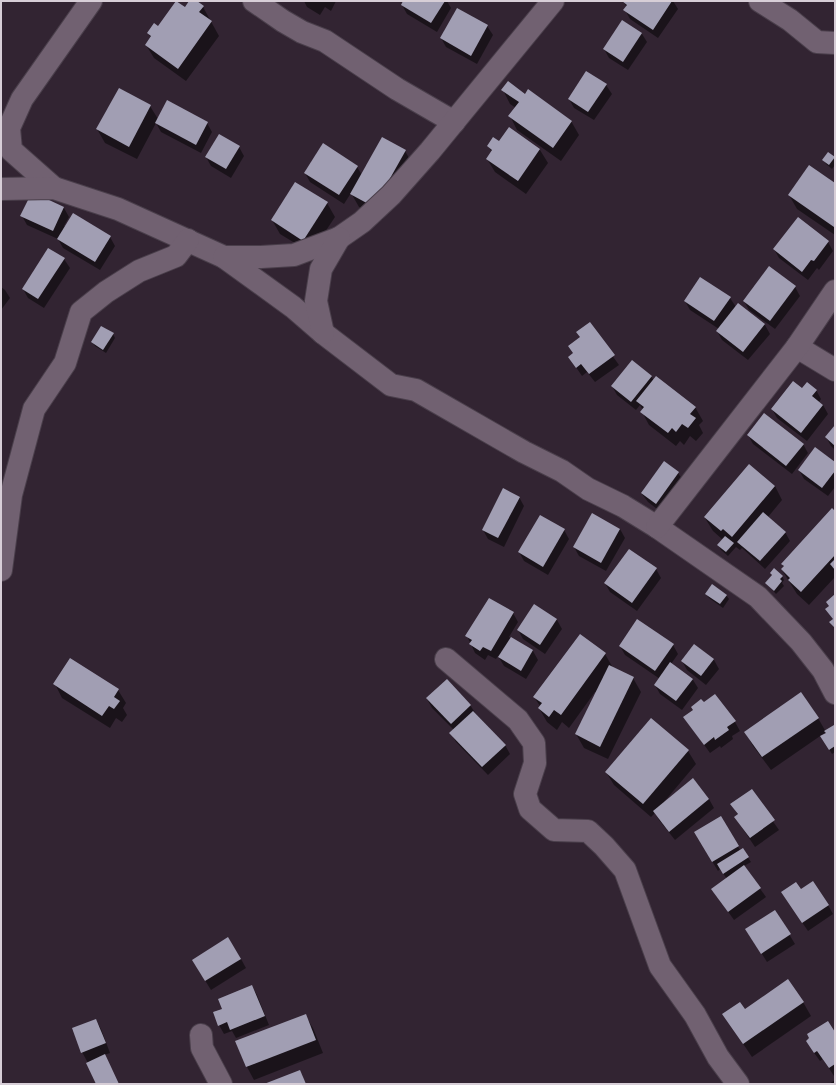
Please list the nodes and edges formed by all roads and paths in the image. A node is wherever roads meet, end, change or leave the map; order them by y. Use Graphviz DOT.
graph roads {
  1 [pos="91,1"];
  2 [pos="254,1"];
  3 [pos="554,1"];
  4 [pos="760,1"];
  5 [pos="835,43"];
  6 [pos="454,122"];
  7 [pos="54,188"];
  8 [pos="1,189"];
  9 [pos="339,238"];
  10 [pos="188,240"];
  11 [pos="224,257"];
  12 [pos="835,291"];
  13 [pos="323,333"];
  14 [pos="797,347"];
  15 [pos="835,370"];
  16 [pos="6,494"];
  17 [pos="657,527"];
  18 [pos="1,570"];
  19 [pos="446,659"];
  20 [pos="835,692"];
  21 [pos="201,1035"];
  22 [pos="220,1084"];
  23 [pos="738,1084"];
  1 -- 7 [label="street"];
  2 -- 6 [label="street"];
  3 -- 6 [label="street"];
  4 -- 5 [label="street"];
  6 -- 9 [label="street"];
  7 -- 8 [label="street"];
  7 -- 10 [label="street"];
  9 -- 11 [label="street"];
  9 -- 13 [label="street"];
  10 -- 11 [label="street"];
  10 -- 16 [label="street"];
  11 -- 13 [label="street"];
  12 -- 14 [label="street"];
  13 -- 17 [label="street"];
  14 -- 15 [label="street"];
  14 -- 17 [label="street"];
  16 -- 18 [label="street"];
  17 -- 20 [label="street"];
  19 -- 23 [label="street"];
  21 -- 22 [label="street"];
}
